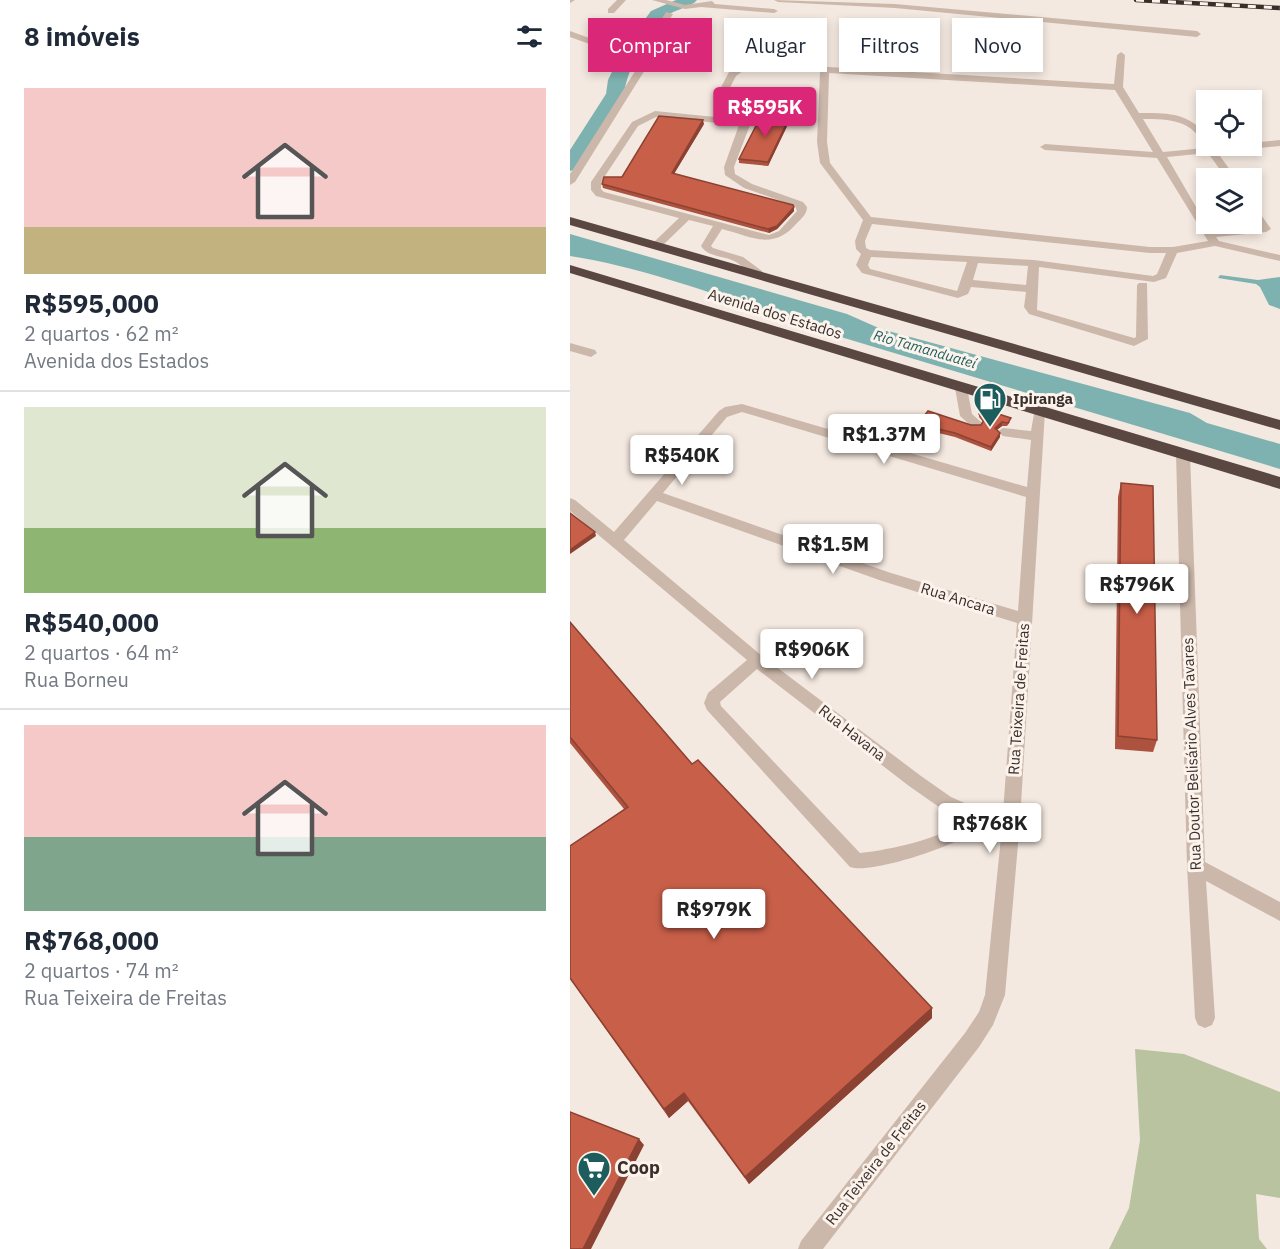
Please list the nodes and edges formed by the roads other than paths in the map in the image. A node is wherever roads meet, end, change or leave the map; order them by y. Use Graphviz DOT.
graph roads {
  1 [pos="622,0"];
  2 [pos="657,0"];
  3 [pos="723,0"];
  4 [pos="778,0"];
  5 [pos="676,4"];
  6 [pos="704,6"];
  7 [pos="895,6"];
  8 [pos="610,11"];
  9 [pos="774,11"];
  10 [pos="669,14"];
  11 [pos="891,16"];
  12 [pos="667,18"];
  13 [pos="570,34"];
  14 [pos="1197,34"];
  15 [pos="588,41"];
  16 [pos="570,44"];
  17 [pos="588,45"];
  18 [pos="1121,55"];
  19 [pos="827,70"];
  20 [pos="640,72"];
  21 [pos="733,72"];
  22 [pos="824,72"];
  23 [pos="1118,87"];
  24 [pos="721,97"];
  25 [pos="1135,116"];
  26 [pos="1196,127"];
  27 [pos="1280,142"];
  28 [pos="1262,143"];
  29 [pos="1045,147"];
  30 [pos="1196,148"];
  31 [pos="1161,155"];
  32 [pos="570,182"];
  33 [pos="687,216"];
  34 [pos="868,220"];
  35 [pos="570,221"];
  36 [pos="1262,223"];
  37 [pos="720,224"];
  38 [pos="1280,227"];
  39 [pos="1266,229"];
  40 [pos="1212,238"];
  41 [pos="658,244"];
  42 [pos="1173,250"];
  43 [pos="867,253"];
  44 [pos="1280,258"];
  45 [pos="973,260"];
  46 [pos="1034,263"];
  47 [pos="570,269"];
  48 [pos="758,273"];
  49 [pos="967,283"];
  50 [pos="1143,285"];
  51 [pos="1033,289"];
  52 [pos="570,347"];
  53 [pos="591,353"];
  54 [pos="961,387"];
  55 [pos="1039,411"];
  56 [pos="976,423"];
  57 [pos="1280,425"];
  58 [pos="1003,432"];
  59 [pos="1036,436"];
  60 [pos="1183,454"];
  61 [pos="1280,483"];
  62 [pos="1033,494"];
  63 [pos="654,495"];
  64 [pos="570,502"];
  65 [pos="615,541"];
  66 [pos="1024,619"];
  67 [pos="758,660"];
  68 [pos="982,815"];
  69 [pos="1011,820"];
  70 [pos="1196,866"];
  71 [pos="1280,912"];
  72 [pos="1204,1018"];
  73 [pos="809,1249"];
  1 -- 8 [label="street"];
  2 -- 5 [label="street"];
  3 -- 6 [label="street"];
  4 -- 7 [label="street"];
  5 -- 6 [label="street"];
  6 -- 9 [label="street"];
  7 -- 11 [label="street"];
  7 -- 14 [label="street"];
  10 -- 12 [label="street"];
  13 -- 15 [label="street"];
  16 -- 17 [label="street"];
  18 -- 23 [label="street"];
  19 -- 23 [label="street"];
  20 -- 32 [label="street"];
  21 -- 24 [label="street"];
  22 -- 34 [label="street"];
  23 -- 25 [label="street"];
  25 -- 26 [label="street"];
  25 -- 31 [label="street"];
  27 -- 28 [label="street"];
  29 -- 31 [label="street"];
  30 -- 31 [label="street"];
  31 -- 40 [label="street"];
  33 -- 37 [label="street"];
  33 -- 37 [label="street"];
  33 -- 41 [label="street"];
  34 -- 42 [label="street"];
  34 -- 43 [label="street"];
  35 -- 41 [label="highway"];
  36 -- 39 [label="street"];
  37 -- 48 [label="street"];
  38 -- 39 [label="street"];
  39 -- 40 [label="street"];
  40 -- 42 [label="street"];
  40 -- 44 [label="street"];
  41 -- 48 [label="highway"];
  42 -- 46 [label="street"];
  43 -- 45 [label="street"];
  43 -- 49 [label="street"];
  45 -- 46 [label="street"];
  45 -- 49 [label="street"];
  46 -- 51 [label="street"];
  47 -- 54 [label="highway, Avenida dos Estados"];
  48 -- 57 [label="highway"];
  49 -- 51 [label="street"];
  50 -- 51 [label="street"];
  52 -- 53 [label="street"];
  54 -- 55 [label="highway, Avenida dos Estados"];
  54 -- 56 [label="street"];
  55 -- 59 [label="street, Rua Teixeira de Freitas"];
  55 -- 60 [label="highway, Avenida dos Estados"];
  58 -- 59 [label="street"];
  59 -- 62 [label="street, Rua Teixeira de Freitas"];
  60 -- 61 [label="highway, Avenida dos Estados"];
  60 -- 70 [label="street, Rua Doutor Belisário Alves Tavares"];
  62 -- 63 [label="street"];
  62 -- 66 [label="street, Rua Teixeira de Freitas"];
  63 -- 65 [label="street"];
  63 -- 66 [label="street, Rua Ancara"];
  64 -- 65 [label="street, Rua Havana"];
  65 -- 67 [label="street, Rua Havana"];
  66 -- 69 [label="street, Rua Teixeira de Freitas"];
  67 -- 68 [label="street, Rua Havana"];
  67 -- 68 [label="street"];
  68 -- 69 [label="street, Rua Havana"];
  69 -- 73 [label="street, Rua Teixeira de Freitas"];
  70 -- 71 [label="street"];
  70 -- 72 [label="street, Rua Doutor Belisário Alves Tavares"];
}
